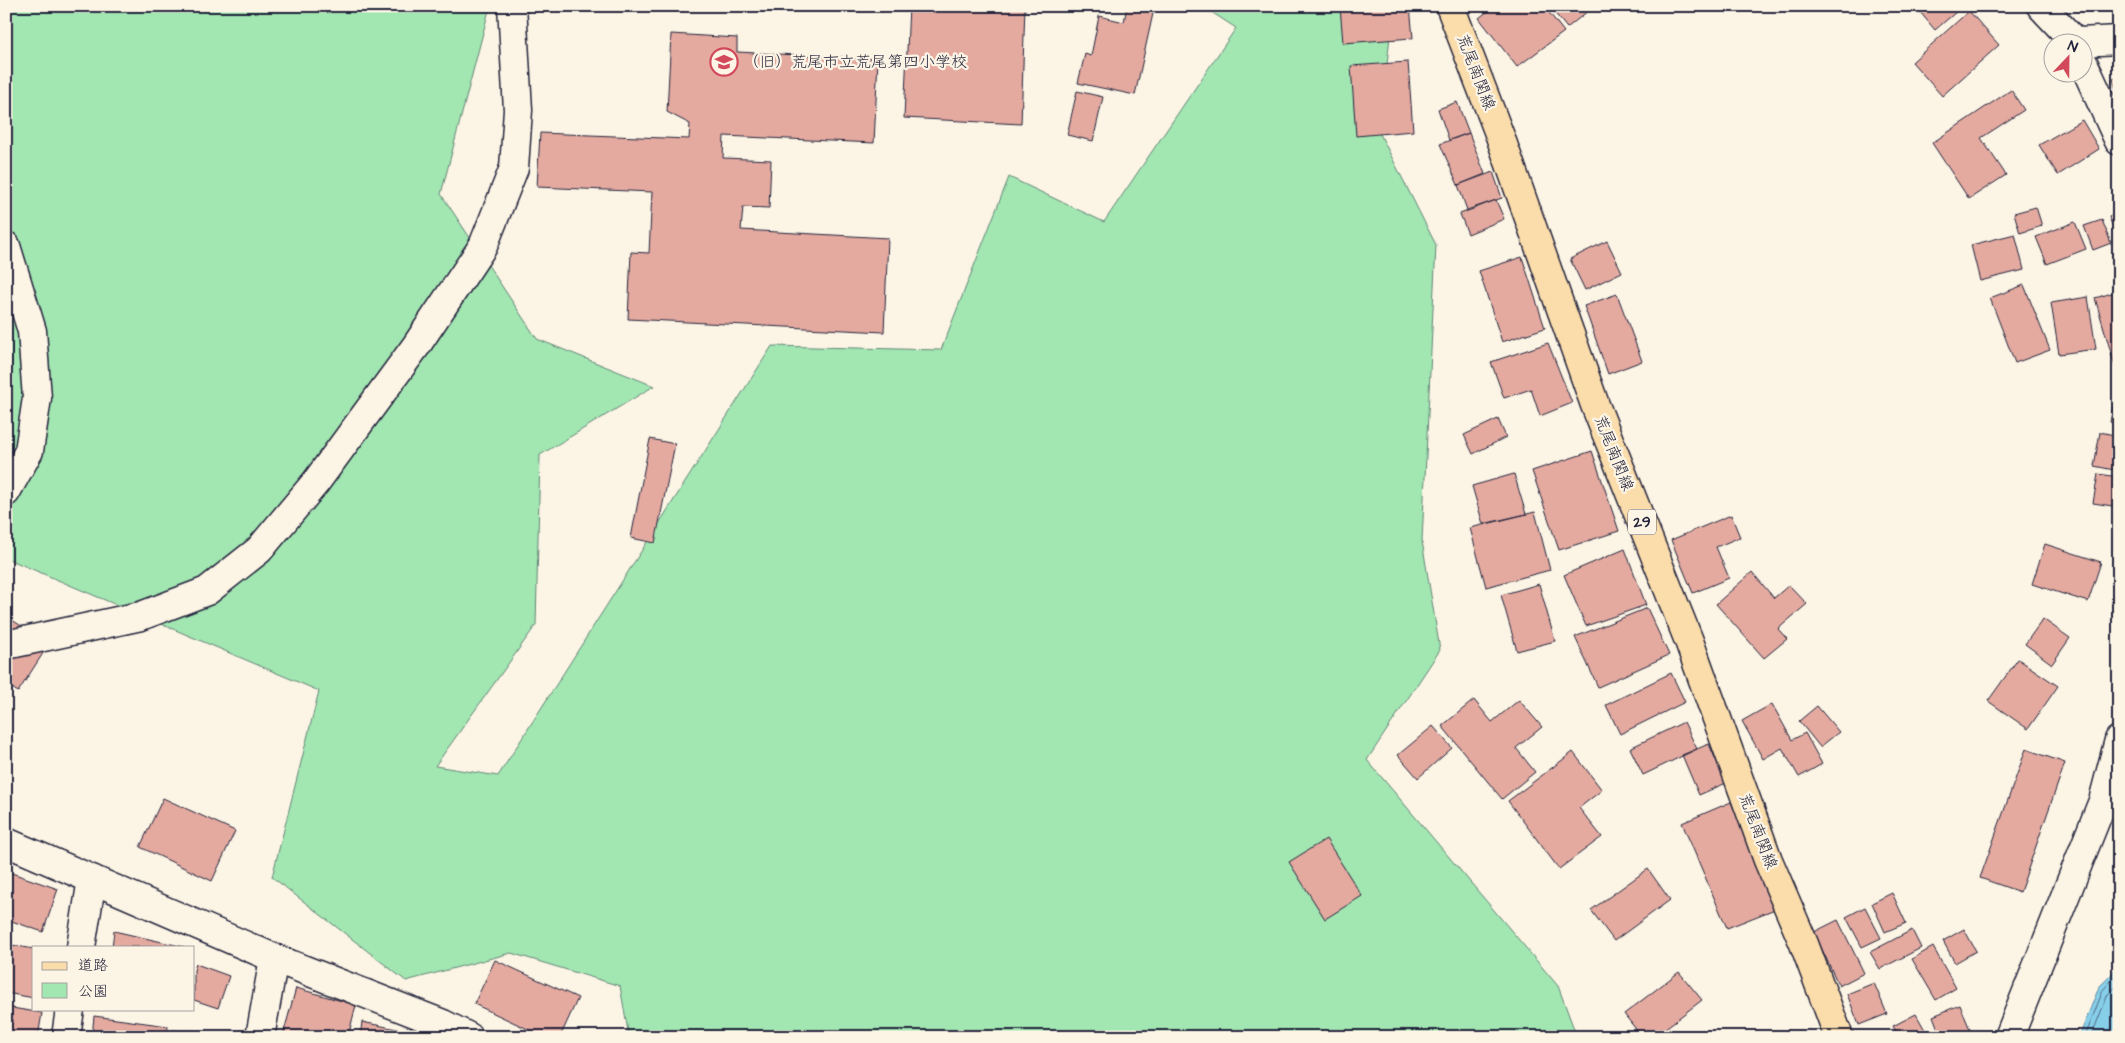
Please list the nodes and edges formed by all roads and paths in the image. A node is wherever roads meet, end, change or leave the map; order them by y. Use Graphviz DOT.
graph roads {
  1 [pos="512,6"];
  2 [pos="1450,6"];
  3 [pos="2041,6"];
  4 [pos="2065,32"];
  5 [pos="2119,40"];
  6 [pos="2092,41"];
  7 [pos="2092,82"];
  8 [pos="2119,141"];
  9 [pos="6,246"];
  10 [pos="6,492"];
  11 [pos="6,645"];
  12 [pos="2119,740"];
  13 [pos="6,842"];
  14 [pos="92,879"];
  15 [pos="81,946"];
  16 [pos="274,958"];
  17 [pos="70,1010"];
  18 [pos="442,1030"];
  19 [pos="66,1037"];
  20 [pos="260,1037"];
  21 [pos="469,1037"];
  22 [pos="1839,1037"];
  23 [pos="2009,1037"];
  1 -- 11 [label="street"];
  2 -- 22 [label="main road, 荒尾南関線 / 29"];
  3 -- 4 [label="street"];
  5 -- 6 [label="street"];
  7 -- 8 [label="street"];
  9 -- 10 [label="street"];
  12 -- 23 [label="street"];
  13 -- 14 [label="street"];
  14 -- 15 [label="street"];
  14 -- 16 [label="street"];
  16 -- 18 [label="street"];
  16 -- 20 [label="street"];
  17 -- 19 [label="street"];
  18 -- 21 [label="street"];
}
